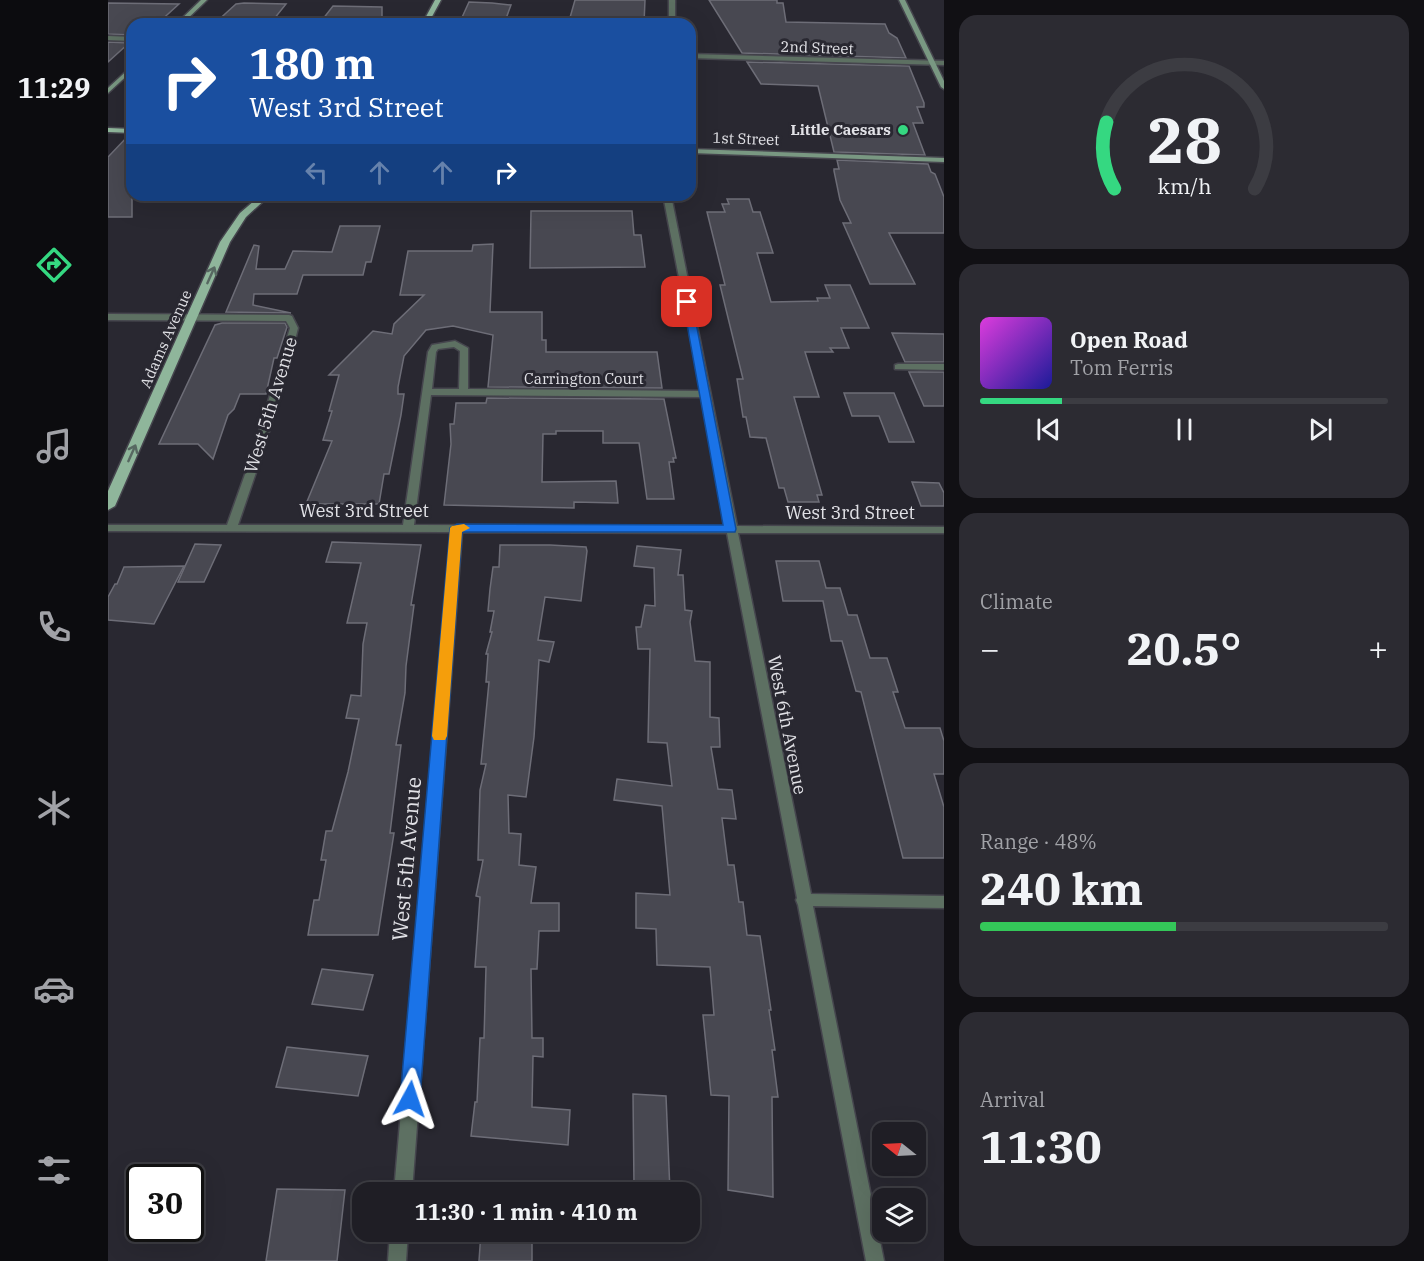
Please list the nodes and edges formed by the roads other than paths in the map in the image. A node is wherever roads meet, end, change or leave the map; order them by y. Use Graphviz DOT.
graph roads {
  1 [pos="204,0"];
  2 [pos="438,0"];
  3 [pos="672,0"];
  4 [pos="902,0"];
  5 [pos="185,18"];
  6 [pos="428,18"];
  7 [pos="672,18"];
  8 [pos="108,38"];
  9 [pos="126,39"];
  10 [pos="696,56"];
  11 [pos="932,63"];
  12 [pos="944,63"];
  13 [pos="126,74"];
  14 [pos="944,87"];
  15 [pos="108,91"];
  16 [pos="108,130"];
  17 [pos="126,131"];
  18 [pos="696,151"];
  19 [pos="944,160"];
  20 [pos="259,201"];
  21 [pos="668,201"];
  22 [pos="108,317"];
  23 [pos="192,318"];
  24 [pos="898,367"];
  25 [pos="944,367"];
  26 [pos="427,392"];
  27 [pos="463,393"];
  28 [pos="705,394"];
  29 [pos="108,506"];
  30 [pos="232,527"];
  31 [pos="108,528"];
  32 [pos="408,528"];
  33 [pos="457,528"];
  34 [pos="730,529"];
  35 [pos="944,530"];
  36 [pos="803,900"];
  37 [pos="944,902"];
  38 [pos="404,1182"];
  39 [pos="398,1242"];
  40 [pos="397,1261"];
  41 [pos="874,1261"];
  1 -- 5 [label="street"];
  2 -- 6 [label="main road"];
  3 -- 7 [label="street"];
  4 -- 11 [label="street"];
  8 -- 9 [label="street"];
  10 -- 11 [label="street, 2nd Street"];
  11 -- 12 [label="street, 2nd Street"];
  11 -- 14 [label="street"];
  13 -- 15 [label="street"];
  16 -- 17 [label="main road"];
  18 -- 19 [label="street, 1st Street"];
  23 -- 20 [label="main road, Adams Avenue, one-way"];
  21 -- 28 [label="street, West 6th Avenue"];
  22 -- 23 [label="street"];
  29 -- 23 [label="main road, Adams Avenue, one-way"];
  23 -- 30 [label="street, West 5th Avenue"];
  24 -- 25 [label="street"];
  26 -- 27 [label="street, Carrington Court"];
  26 -- 27 [label="street"];
  26 -- 32 [label="street"];
  27 -- 28 [label="street, Carrington Court"];
  28 -- 34 [label="street, West 6th Avenue"];
  30 -- 31 [label="street, West 3rd Street"];
  30 -- 32 [label="street, West 3rd Street"];
  32 -- 33 [label="street, West 3rd Street"];
  33 -- 34 [label="street, West 3rd Street"];
  33 -- 38 [label="street, West 5th Avenue"];
  34 -- 35 [label="street, West 3rd Street"];
  34 -- 36 [label="street, West 6th Avenue"];
  36 -- 37 [label="street"];
  36 -- 41 [label="street, West 6th Avenue"];
  39 -- 40 [label="street"];
}
